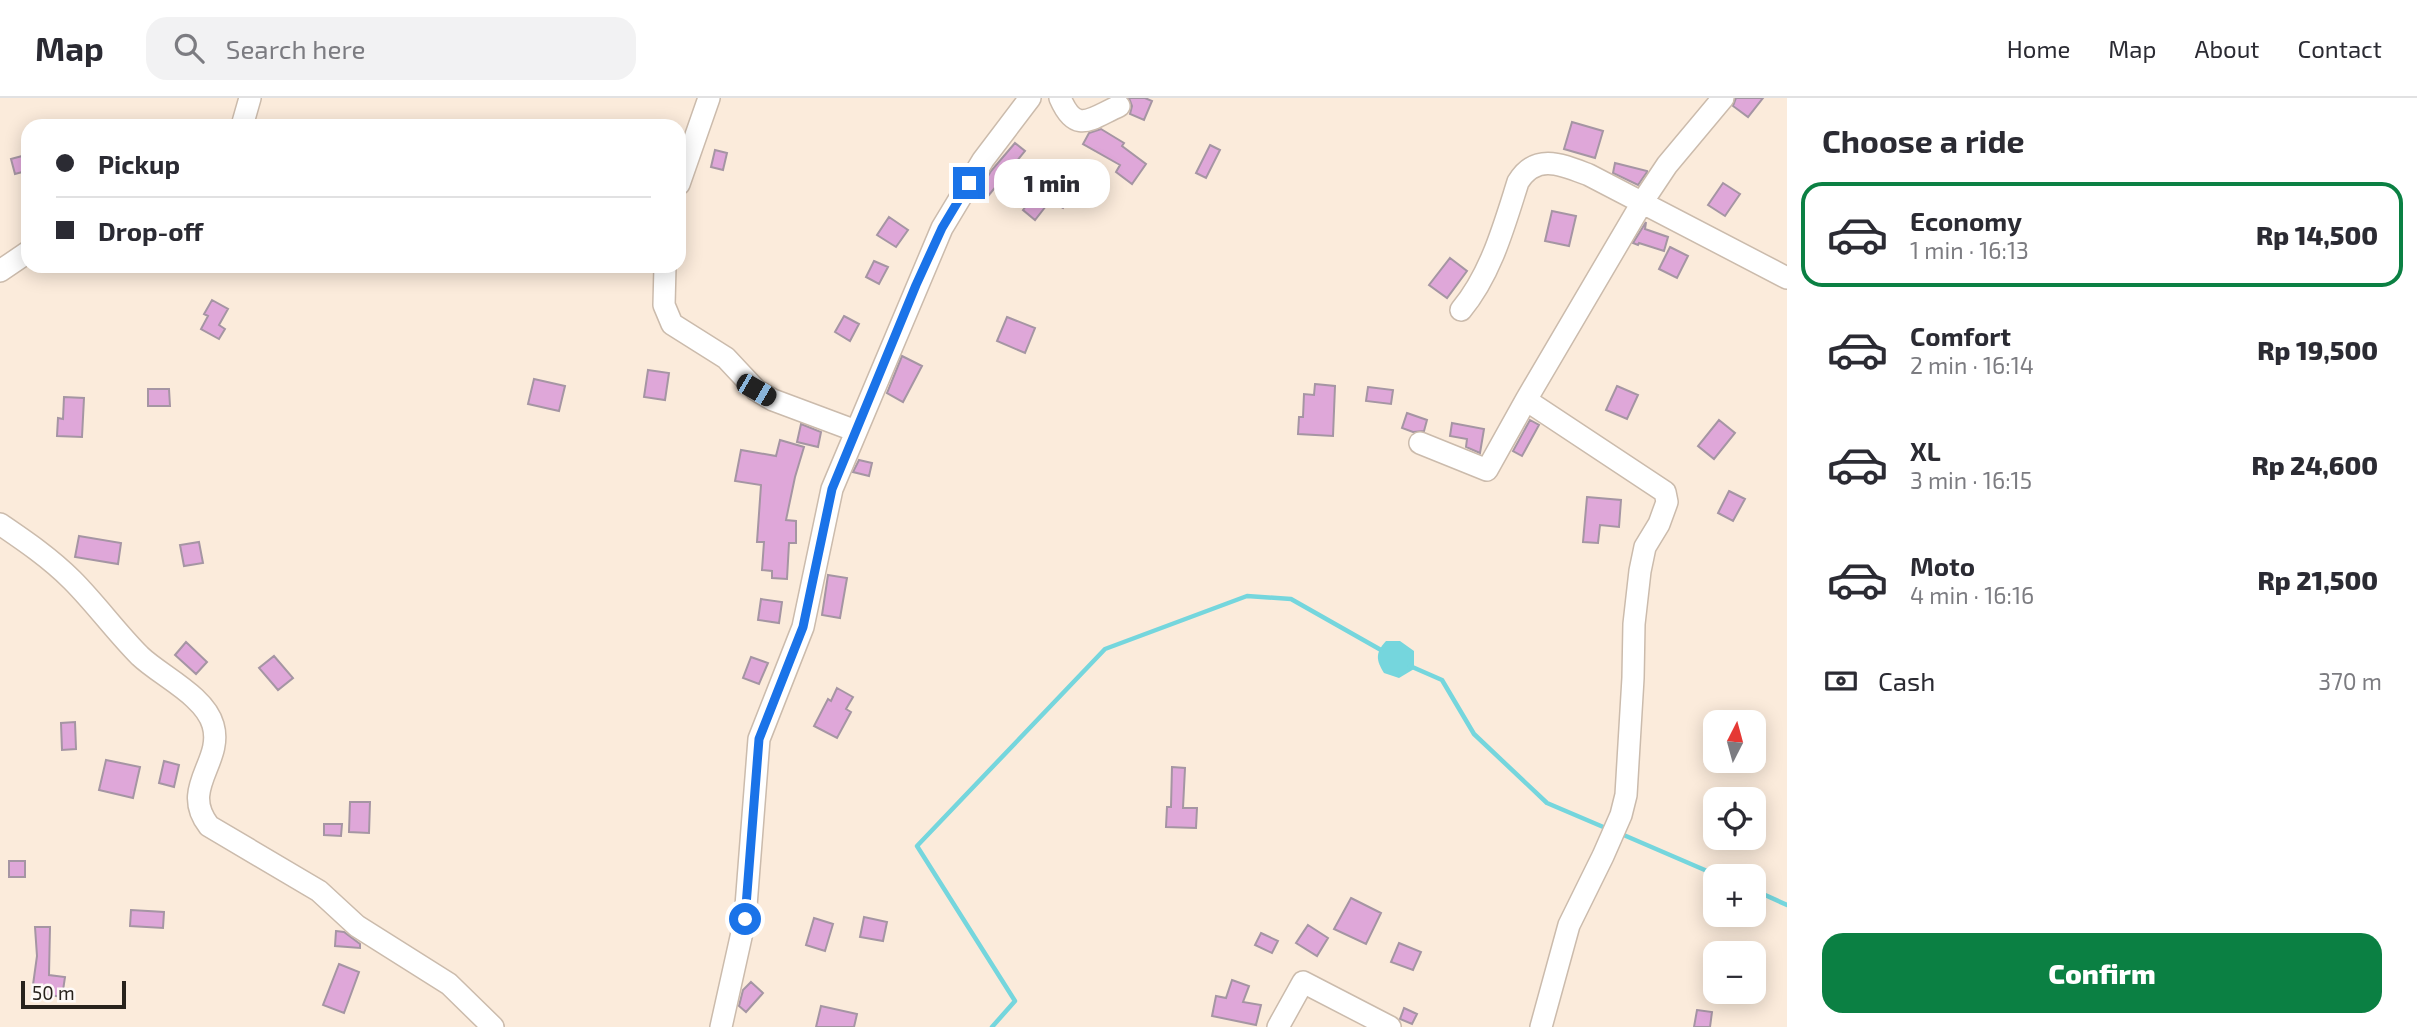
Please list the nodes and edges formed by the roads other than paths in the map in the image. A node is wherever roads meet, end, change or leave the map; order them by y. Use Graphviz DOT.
graph roads {
  1 [pos="250,98"];
  2 [pos="709,98"];
  3 [pos="1030,98"];
  4 [pos="1060,98"];
  5 [pos="1723,98"];
  6 [pos="1119,106"];
  7 [pos="244,119"];
  8 [pos="686,164"];
  9 [pos="1643,201"];
  10 [pos="21,257"];
  11 [pos="0,271"];
  12 [pos="665,273"];
  13 [pos="1787,278"];
  14 [pos="1461,310"];
  15 [pos="1526,400"];
  16 [pos="856,431"];
  17 [pos="1420,443"];
  18 [pos="0,524"];
  19 [pos="493,1027"];
  20 [pos="721,1027"];
  21 [pos="1278,1027"];
  22 [pos="1390,1027"];
  23 [pos="1541,1027"];
  1 -- 7 [label="street"];
  2 -- 8 [label="street"];
  3 -- 16 [label="street"];
  4 -- 6 [label="street"];
  5 -- 9 [label="street"];
  9 -- 13 [label="street"];
  9 -- 14 [label="street"];
  9 -- 15 [label="street"];
  10 -- 11 [label="street"];
  12 -- 16 [label="street"];
  15 -- 17 [label="street"];
  15 -- 23 [label="street"];
  16 -- 20 [label="street"];
  18 -- 19 [label="street"];
  21 -- 22 [label="street"];
}
